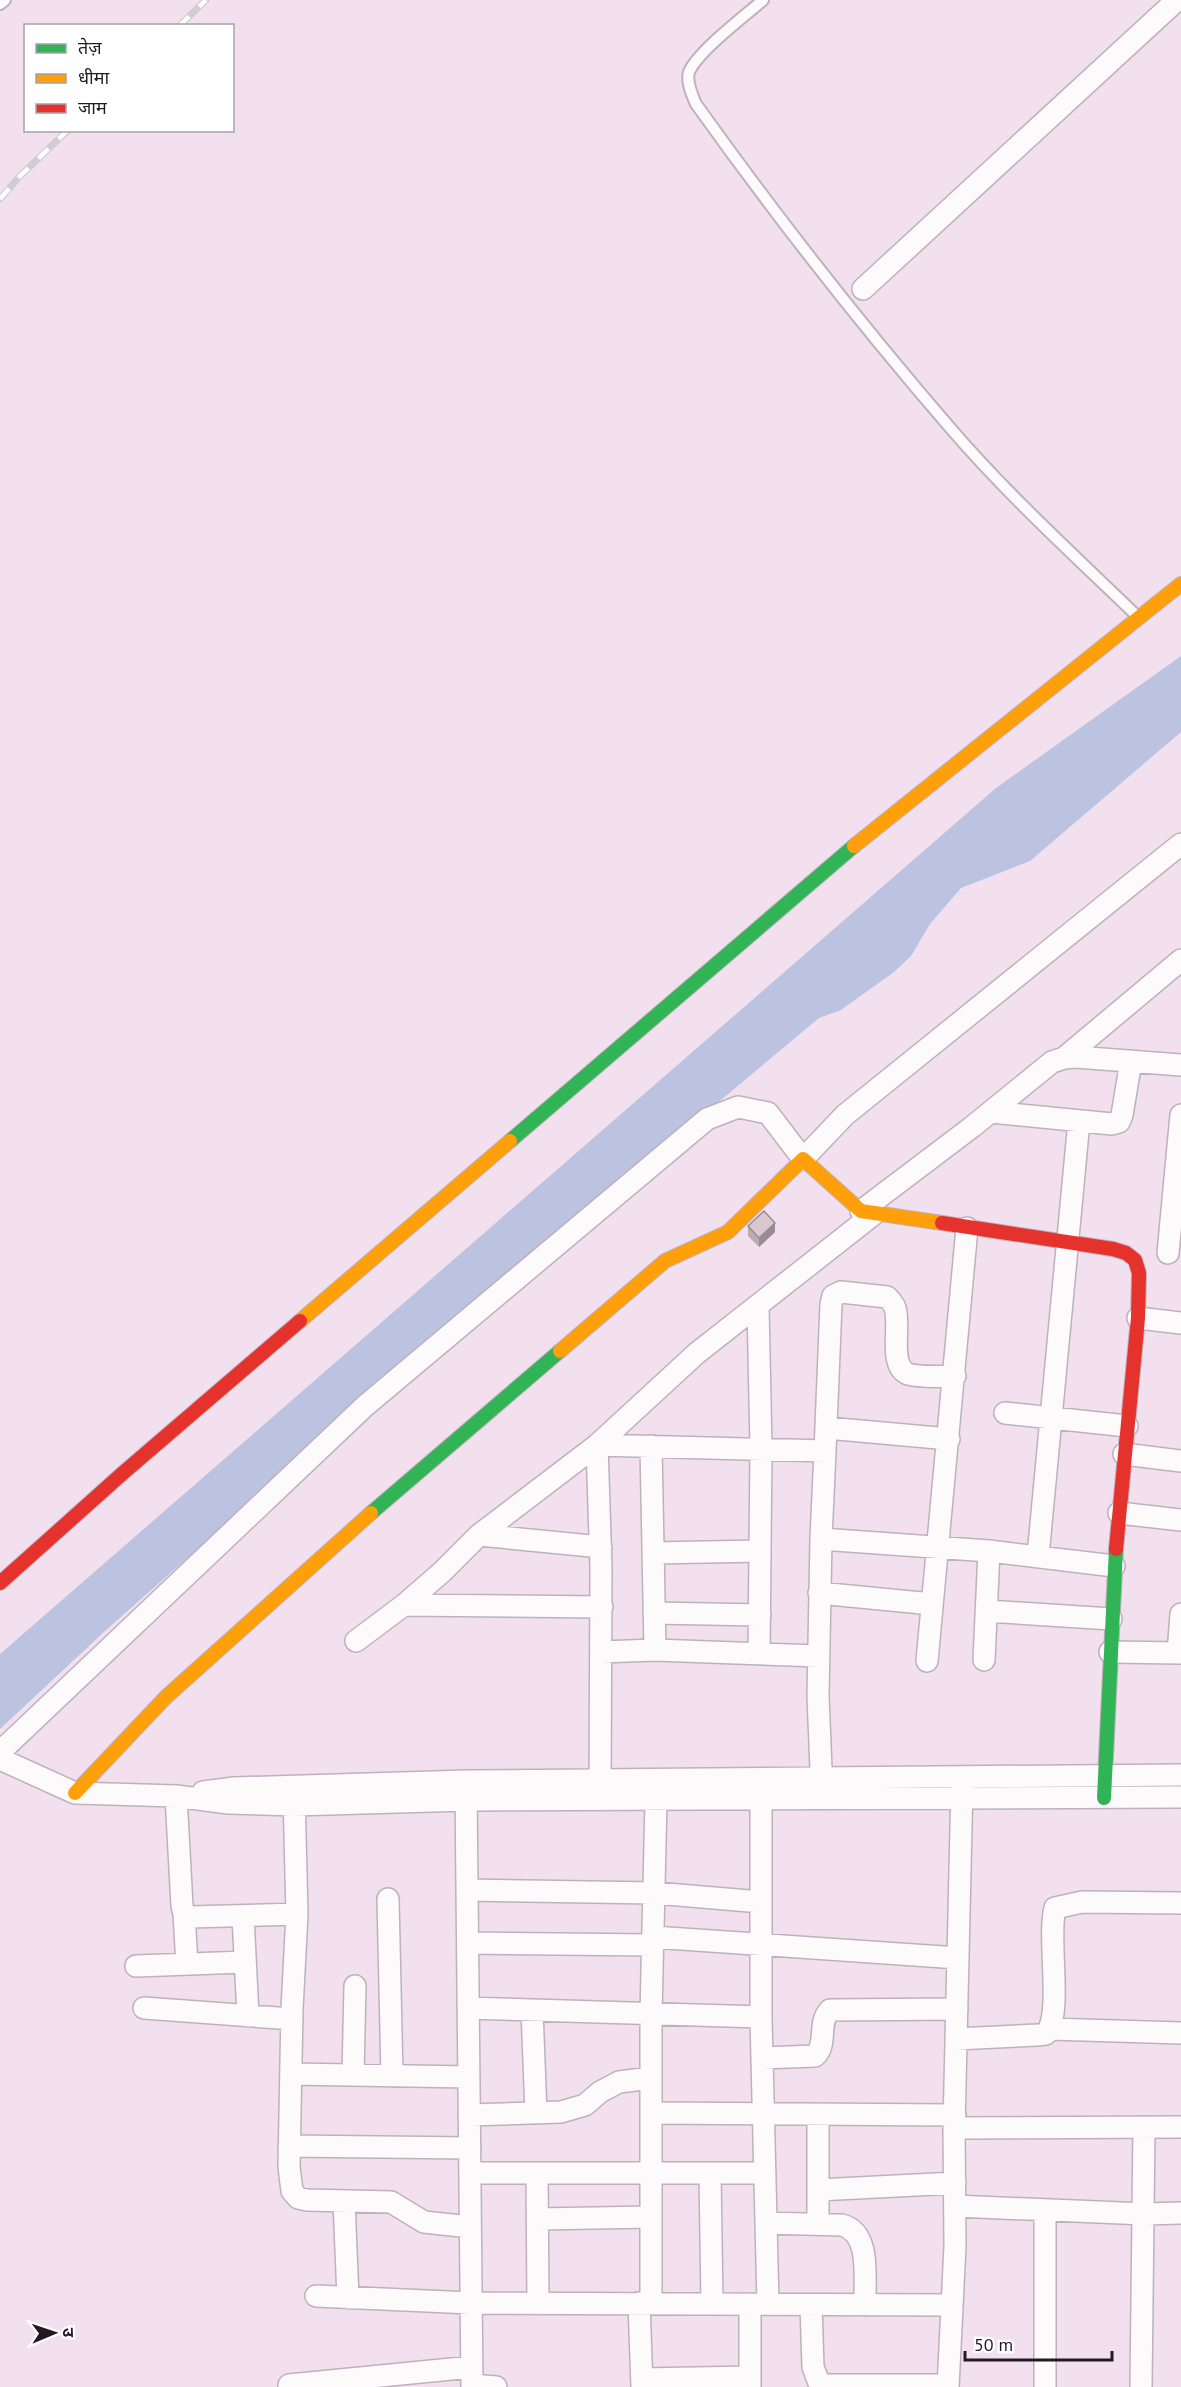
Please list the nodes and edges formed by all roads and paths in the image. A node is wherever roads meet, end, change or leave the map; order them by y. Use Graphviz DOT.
graph roads {
  1 [pos="4,0"];
  2 [pos="763,0"];
  3 [pos="1177,0"];
  4 [pos="0,4"];
  5 [pos="863,289"];
  6 [pos="1181,584"];
  7 [pos="1138,618"];
  8 [pos="1181,844"];
  9 [pos="1181,960"];
  10 [pos="1064,1058"];
  11 [pos="1131,1061"];
  12 [pos="1181,1065"];
  13 [pos="991,1113"];
  14 [pos="1079,1121"];
  15 [pos="1181,1125"];
  16 [pos="803,1158"];
  17 [pos="867,1212"];
  18 [pos="968,1228"];
  19 [pos="1067,1240"];
  20 [pos="1174,1252"];
  21 [pos="1135,1260"];
  22 [pos="758,1306"];
  23 [pos="1138,1318"];
  24 [pos="1181,1323"];
  25 [pos="955,1376"];
  26 [pos="1005,1413"];
  27 [pos="1050,1418"];
  28 [pos="1127,1426"];
  29 [pos="827,1428"];
  30 [pos="948,1439"];
  31 [pos="597,1445"];
  32 [pos="651,1446"];
  33 [pos="761,1448"];
  34 [pos="825,1451"];
  35 [pos="1125,1454"];
  36 [pos="1181,1461"];
  37 [pos="1119,1513"];
  38 [pos="1181,1520"];
  39 [pos="479,1535"];
  40 [pos="821,1539"];
  41 [pos="937,1546"];
  42 [pos="601,1547"];
  43 [pos="760,1551"];
  44 [pos="989,1551"];
  45 [pos="653,1553"];
  46 [pos="1038,1556"];
  47 [pos="1114,1566"];
  48 [pos="0,1583"];
  49 [pos="819,1593"];
  50 [pos="932,1604"];
  51 [pos="404,1605"];
  52 [pos="602,1607"];
  53 [pos="987,1611"];
  54 [pos="654,1613"];
  55 [pos="1181,1614"];
  56 [pos="760,1615"];
  57 [pos="1111,1619"];
  58 [pos="356,1641"];
  59 [pos="655,1650"];
  60 [pos="601,1652"];
  61 [pos="1110,1652"];
  62 [pos="1180,1653"];
  63 [pos="759,1654"];
  64 [pos="818,1656"];
  65 [pos="984,1660"];
  66 [pos="927,1661"];
  67 [pos="0,1752"];
  68 [pos="0,1759"];
  69 [pos="1181,1775"];
  70 [pos="1104,1776"];
  71 [pos="761,1777"];
  72 [pos="600,1779"];
  73 [pos="962,1788"];
  74 [pos="822,1789"];
  75 [pos="466,1791"];
  76 [pos="75,1793"];
  77 [pos="176,1796"];
  78 [pos="294,1796"];
  79 [pos="1181,1797"];
  80 [pos="1104,1798"];
  81 [pos="762,1799"];
  82 [pos="600,1800"];
  83 [pos="656,1800"];
  84 [pos="467,1890"];
  85 [pos="655,1893"];
  86 [pos="388,1899"];
  87 [pos="761,1902"];
  88 [pos="1181,1903"];
  89 [pos="184,1914"];
  90 [pos="297,1914"];
  91 [pos="243,1916"];
  92 [pos="653,1941"];
  93 [pos="468,1943"];
  94 [pos="761,1944"];
  95 [pos="958,1958"];
  96 [pos="245,1962"];
  97 [pos="187,1964"];
  98 [pos="136,1966"];
  99 [pos="354,1986"];
  100 [pos="144,2008"];
  101 [pos="468,2008"];
  102 [pos="957,2009"];
  103 [pos="532,2010"];
  104 [pos="651,2014"];
  105 [pos="248,2016"];
  106 [pos="761,2017"];
  107 [pos="292,2019"];
  108 [pos="1051,2029"];
  109 [pos="1181,2033"];
  110 [pos="956,2039"];
  111 [pos="762,2058"];
  112 [pos="291,2074"];
  113 [pos="353,2075"];
  114 [pos="392,2076"];
  115 [pos="469,2077"];
  116 [pos="651,2078"];
  117 [pos="536,2113"];
  118 [pos="651,2113"];
  119 [pos="469,2115"];
  120 [pos="763,2115"];
  121 [pos="818,2115"];
  122 [pos="955,2121"];
  123 [pos="1144,2127"];
  124 [pos="1181,2127"];
  125 [pos="289,2146"];
  126 [pos="470,2148"];
  127 [pos="470,2173"];
  128 [pos="537,2173"];
  129 [pos="651,2173"];
  130 [pos="710,2173"];
  131 [pos="765,2173"];
  132 [pos="955,2183"];
  133 [pos="818,2190"];
  134 [pos="344,2201"];
  135 [pos="955,2206"];
  136 [pos="1045,2210"];
  137 [pos="1144,2214"];
  138 [pos="1181,2214"];
  139 [pos="651,2217"];
  140 [pos="538,2219"];
  141 [pos="766,2223"];
  142 [pos="818,2224"];
  143 [pos="470,2228"];
  144 [pos="316,2296"];
  145 [pos="348,2298"];
  146 [pos="471,2303"];
  147 [pos="538,2303"];
  148 [pos="645,2304"];
  149 [pos="712,2304"];
  150 [pos="759,2304"];
  151 [pos="811,2305"];
  152 [pos="865,2305"];
  153 [pos="950,2306"];
  154 [pos="472,2380"];
  155 [pos="750,2382"];
  156 [pos="642,2383"];
  157 [pos="857,2386"];
  158 [pos="948,2386"];
  159 [pos="289,2387"];
  160 [pos="496,2387"];
  161 [pos="1045,2387"];
  162 [pos="1141,2387"];
  1 -- 4 [label="lane"];
  2 -- 7 [label="lane"];
  3 -- 5 [label="street"];
  6 -- 7 [label="street"];
  7 -- 48 [label="street"];
  8 -- 16 [label="street"];
  9 -- 10 [label="street"];
  10 -- 11 [label="street"];
  10 -- 13 [label="street"];
  11 -- 12 [label="street"];
  11 -- 14 [label="street"];
  13 -- 14 [label="street"];
  13 -- 17 [label="street"];
  14 -- 19 [label="street"];
  15 -- 20 [label="street"];
  16 -- 17 [label="street"];
  16 -- 67 [label="street"];
  16 -- 76 [label="street"];
  17 -- 18 [label="street"];
  17 -- 22 [label="street"];
  18 -- 19 [label="street"];
  18 -- 25 [label="street"];
  19 -- 21 [label="street"];
  19 -- 27 [label="street"];
  20 -- 21 [label="street"];
  21 -- 23 [label="street"];
  22 -- 31 [label="street"];
  22 -- 33 [label="street"];
  23 -- 24 [label="street"];
  23 -- 28 [label="street"];
  25 -- 29 [label="street"];
  25 -- 30 [label="street"];
  26 -- 27 [label="street"];
  27 -- 28 [label="street"];
  27 -- 46 [label="street"];
  28 -- 35 [label="street"];
  29 -- 30 [label="street"];
  29 -- 34 [label="street"];
  30 -- 41 [label="street"];
  31 -- 32 [label="street"];
  31 -- 39 [label="street"];
  31 -- 42 [label="street"];
  32 -- 33 [label="street"];
  32 -- 45 [label="street"];
  33 -- 34 [label="street"];
  33 -- 43 [label="street"];
  34 -- 40 [label="street"];
  35 -- 36 [label="street"];
  35 -- 37 [label="street"];
  37 -- 38 [label="street"];
  37 -- 47 [label="street"];
  39 -- 42 [label="street"];
  39 -- 51 [label="street"];
  40 -- 41 [label="street"];
  40 -- 49 [label="street"];
  41 -- 44 [label="street"];
  41 -- 50 [label="street"];
  42 -- 52 [label="street"];
  43 -- 45 [label="street"];
  43 -- 56 [label="street"];
  44 -- 46 [label="street"];
  44 -- 53 [label="street"];
  45 -- 54 [label="street"];
  46 -- 47 [label="street"];
  47 -- 57 [label="street"];
  49 -- 50 [label="street"];
  49 -- 64 [label="street"];
  50 -- 66 [label="street"];
  51 -- 52 [label="street"];
  51 -- 58 [label="street"];
  52 -- 60 [label="street"];
  53 -- 57 [label="street"];
  53 -- 65 [label="street"];
  54 -- 56 [label="street"];
  54 -- 59 [label="street"];
  55 -- 62 [label="street"];
  56 -- 63 [label="street"];
  57 -- 61 [label="street"];
  59 -- 60 [label="street"];
  59 -- 63 [label="street"];
  60 -- 72 [label="street"];
  61 -- 62 [label="street"];
  61 -- 70 [label="street"];
  63 -- 64 [label="street"];
  64 -- 74 [label="street"];
  68 -- 76 [label="street"];
  69 -- 70 [label="street"];
  70 -- 73 [label="street"];
  70 -- 80 [label="street"];
  71 -- 72 [label="street"];
  71 -- 74 [label="street"];
  71 -- 81 [label="street"];
  72 -- 75 [label="street"];
  72 -- 82 [label="street"];
  73 -- 74 [label="street"];
  73 -- 80 [label="street"];
  73 -- 95 [label="street"];
  74 -- 81 [label="street"];
  75 -- 78 [label="street"];
  75 -- 82 [label="street"];
  75 -- 84 [label="street"];
  76 -- 77 [label="street"];
  77 -- 78 [label="street"];
  77 -- 89 [label="street"];
  78 -- 90 [label="street"];
  79 -- 80 [label="street"];
  81 -- 83 [label="street"];
  81 -- 87 [label="street"];
  82 -- 83 [label="street"];
  83 -- 85 [label="street"];
  84 -- 85 [label="street"];
  84 -- 93 [label="street"];
  85 -- 87 [label="street"];
  85 -- 92 [label="street"];
  86 -- 114 [label="street"];
  87 -- 94 [label="street"];
  88 -- 108 [label="street"];
  89 -- 91 [label="street"];
  89 -- 97 [label="street"];
  90 -- 91 [label="street"];
  90 -- 107 [label="street"];
  91 -- 96 [label="street"];
  92 -- 93 [label="street"];
  92 -- 94 [label="street"];
  92 -- 104 [label="street"];
  93 -- 101 [label="street"];
  94 -- 95 [label="street"];
  94 -- 106 [label="street"];
  95 -- 102 [label="street"];
  96 -- 97 [label="street"];
  96 -- 105 [label="street"];
  97 -- 98 [label="street"];
  99 -- 113 [label="street"];
  100 -- 105 [label="street"];
  101 -- 103 [label="street"];
  101 -- 115 [label="street"];
  102 -- 110 [label="street"];
  102 -- 111 [label="street"];
  103 -- 104 [label="street"];
  103 -- 117 [label="street"];
  104 -- 106 [label="street"];
  104 -- 116 [label="street"];
  105 -- 107 [label="street"];
  106 -- 111 [label="street"];
  107 -- 112 [label="street"];
  108 -- 109 [label="street"];
  108 -- 110 [label="street"];
  110 -- 122 [label="street"];
  111 -- 120 [label="street"];
  112 -- 113 [label="street"];
  112 -- 125 [label="street"];
  113 -- 114 [label="street"];
  114 -- 115 [label="street"];
  115 -- 119 [label="street"];
  116 -- 117 [label="street"];
  116 -- 118 [label="street"];
  117 -- 119 [label="street"];
  118 -- 120 [label="street"];
  118 -- 129 [label="street"];
  119 -- 126 [label="street"];
  120 -- 121 [label="street"];
  120 -- 131 [label="street"];
  121 -- 122 [label="street"];
  121 -- 133 [label="street"];
  122 -- 123 [label="street"];
  122 -- 132 [label="street"];
  123 -- 124 [label="street"];
  123 -- 137 [label="street"];
  125 -- 126 [label="street"];
  125 -- 134 [label="street"];
  126 -- 127 [label="street"];
  127 -- 128 [label="street"];
  127 -- 143 [label="street"];
  128 -- 129 [label="street"];
  128 -- 140 [label="street"];
  129 -- 130 [label="street"];
  129 -- 139 [label="street"];
  130 -- 131 [label="street"];
  130 -- 149 [label="street"];
  131 -- 141 [label="street"];
  132 -- 133 [label="street"];
  132 -- 135 [label="street"];
  133 -- 142 [label="street"];
  134 -- 143 [label="street"];
  134 -- 145 [label="street"];
  135 -- 136 [label="street"];
  135 -- 153 [label="street"];
  136 -- 137 [label="street"];
  136 -- 161 [label="street"];
  137 -- 138 [label="street"];
  137 -- 162 [label="street"];
  139 -- 140 [label="street"];
  139 -- 148 [label="street"];
  140 -- 147 [label="street"];
  141 -- 142 [label="street"];
  141 -- 150 [label="street"];
  142 -- 152 [label="street"];
  143 -- 146 [label="street"];
  144 -- 145 [label="street"];
  145 -- 146 [label="street"];
  146 -- 147 [label="street"];
  146 -- 154 [label="street"];
  147 -- 148 [label="street"];
  148 -- 149 [label="street"];
  148 -- 156 [label="street"];
  149 -- 150 [label="street"];
  150 -- 151 [label="street"];
  150 -- 155 [label="street"];
  151 -- 152 [label="street"];
  151 -- 157 [label="street"];
  152 -- 153 [label="street"];
  153 -- 158 [label="street"];
  154 -- 159 [label="street"];
  154 -- 160 [label="street"];
  155 -- 156 [label="street"];
  157 -- 158 [label="street"];
}
